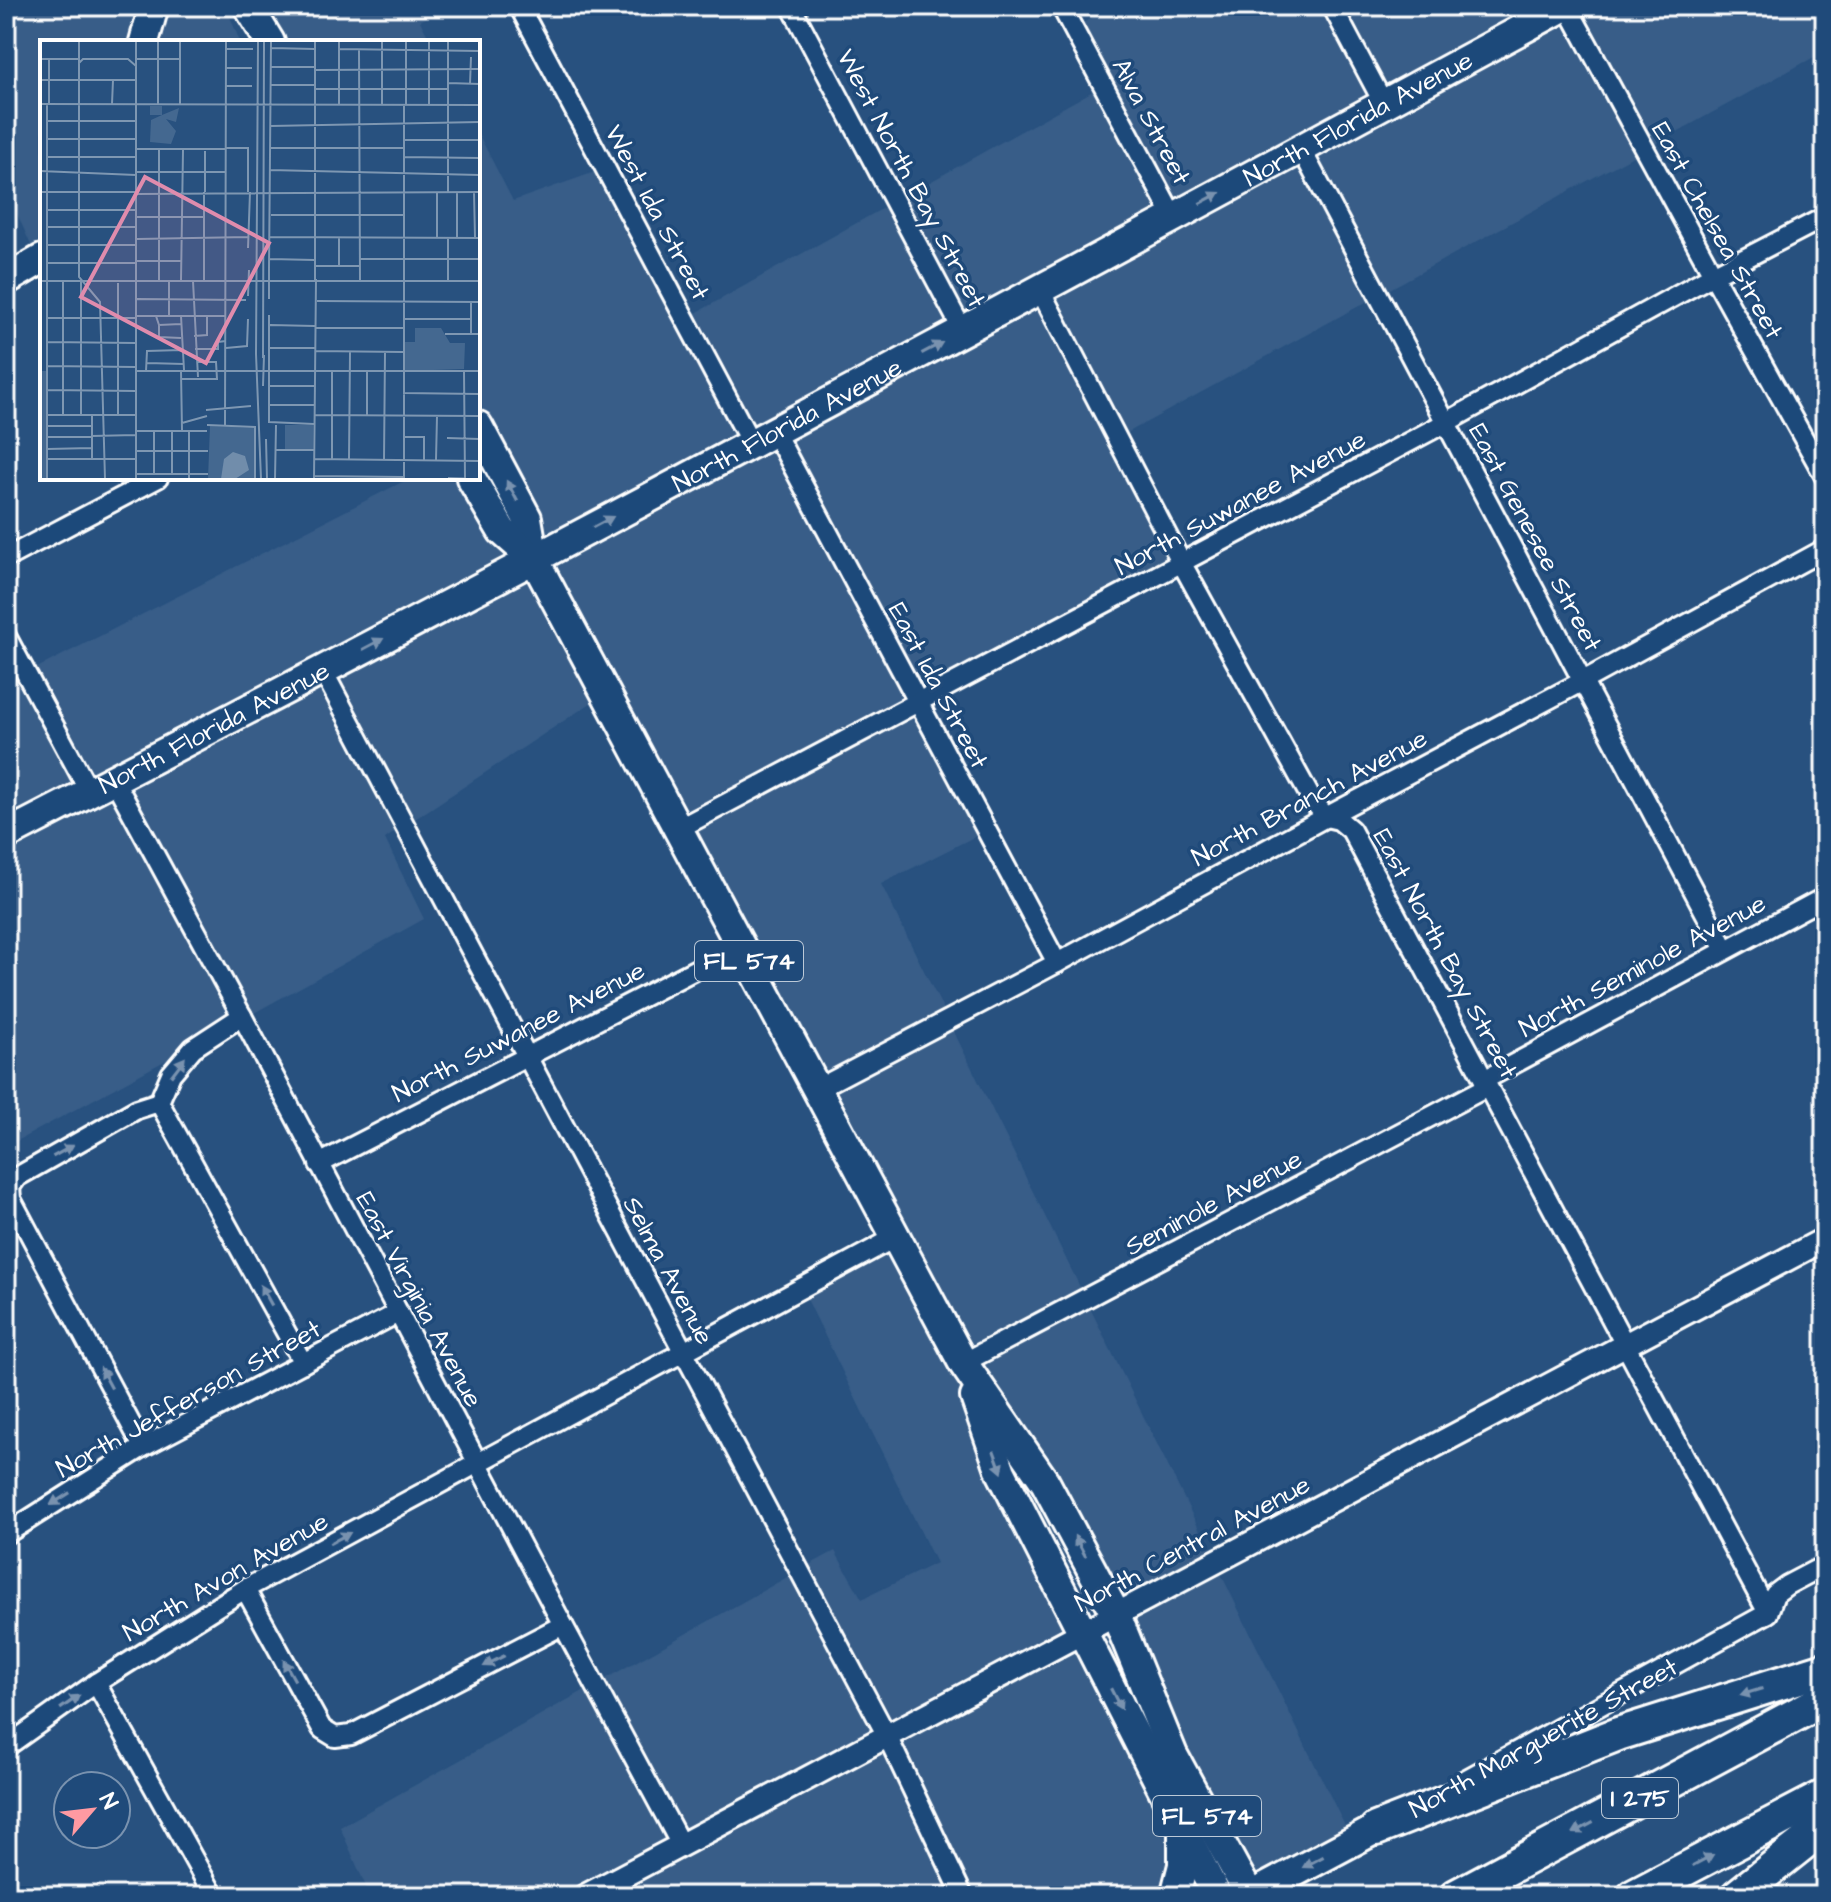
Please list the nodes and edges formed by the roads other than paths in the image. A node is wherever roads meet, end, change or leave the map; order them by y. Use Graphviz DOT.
graph roads {
  1 [pos="154,6"];
  2 [pos="238,6"];
  3 [pos="248,6"];
  4 [pos="519,6"];
  5 [pos="791,6"];
  6 [pos="1061,6"];
  7 [pos="1332,6"];
  8 [pos="1566,6"];
  9 [pos="145,40"];
  10 [pos="251,40"];
  11 [pos="269,40"];
  12 [pos="1384,104"];
  13 [pos="1301,149"];
  14 [pos="1825,217"];
  15 [pos="1174,218"];
  16 [pos="40,260"];
  17 [pos="1713,275"];
  18 [pos="6,280"];
  19 [pos="1040,290"];
  20 [pos="963,331"];
  21 [pos="1445,423"];
  22 [pos="480,430"];
  23 [pos="763,437"];
  24 [pos="1825,477"];
  25 [pos="154,480"];
  26 [pos="472,480"];
  27 [pos="1825,549"];
  28 [pos="6,558"];
  29 [pos="534,559"];
  30 [pos="1181,562"];
  31 [pos="6,636"];
  32 [pos="323,671"];
  33 [pos="1583,681"];
  34 [pos="919,703"];
  35 [pos="101,785"];
  36 [pos="1326,817"];
  37 [pos="678,829"];
  38 [pos="6,835"];
  39 [pos="1825,897"];
  40 [pos="741,946"];
  41 [pos="1725,950"];
  42 [pos="1057,963"];
  43 [pos="242,1016"];
  44 [pos="528,1055"];
  45 [pos="1486,1084"];
  46 [pos="817,1089"];
  47 [pos="159,1102"];
  48 [pos="319,1164"];
  49 [pos="896,1237"];
  50 [pos="1825,1239"];
  51 [pos="398,1313"];
  52 [pos="1626,1344"];
  53 [pos="683,1353"];
  54 [pos="303,1363"];
  55 [pos="963,1363"];
  56 [pos="143,1447"];
  57 [pos="479,1464"];
  58 [pos="6,1534"];
  59 [pos="1825,1565"];
  60 [pos="245,1589"];
  61 [pos="1768,1613"];
  62 [pos="1116,1615"];
  63 [pos="563,1625"];
  64 [pos="1082,1633"];
  65 [pos="1825,1669"];
  66 [pos="96,1683"];
  67 [pos="1825,1699"];
  68 [pos="887,1736"];
  69 [pos="6,1747"];
  70 [pos="1825,1796"];
  71 [pos="1825,1826"];
  72 [pos="1182,1829"];
  73 [pos="1376,1829"];
  74 [pos="681,1845"];
  75 [pos="214,1896"];
  76 [pos="585,1896"];
  77 [pos="963,1896"];
  78 [pos="1175,1896"];
  79 [pos="1217,1896"];
  80 [pos="1250,1896"];
  81 [pos="1456,1896"];
  82 [pos="1634,1896"];
  83 [pos="1737,1896"];
  1 -- 9 [label="main road"];
  2 -- 10 [label="main road"];
  3 -- 11 [label="main road"];
  4 -- 23 [label="street, West Ida Street"];
  5 -- 20 [label="street, West North Bay Street"];
  6 -- 15 [label="street, Alva Street"];
  7 -- 12 [label="street"];
  8 -- 12 [label="main road, North Florida Avenue"];
  8 -- 17 [label="street, East Chelsea Street"];
  12 -- 13 [label="main road, North Florida Avenue"];
  15 -- 13 [label="main road, North Florida Avenue, one-way"];
  13 -- 21 [label="street, East Genesee Street"];
  14 -- 17 [label="street, North Suwanee Avenue"];
  15 -- 19 [label="main road, North Florida Avenue"];
  16 -- 18 [label="main road"];
  17 -- 21 [label="street, North Suwanee Avenue"];
  17 -- 24 [label="street, East Chelsea Street"];
  19 -- 20 [label="main road, North Florida Avenue"];
  19 -- 30 [label="street, East North Bay Street"];
  23 -- 20 [label="main road, North Florida Avenue, one-way"];
  21 -- 30 [label="street, North Suwanee Avenue"];
  21 -- 33 [label="street, East Genesee Street"];
  29 -- 22 [label="main road, FL 574, one-way"];
  29 -- 23 [label="main road, North Florida Avenue, one-way"];
  23 -- 34 [label="street, East Ida Street"];
  25 -- 28 [label="street"];
  26 -- 29 [label="main road, FL 574"];
  27 -- 33 [label="street, North Branch Avenue"];
  32 -- 29 [label="main road, North Florida Avenue, one-way"];
  29 -- 37 [label="main road, FL 574"];
  30 -- 34 [label="street, North Suwanee Avenue"];
  30 -- 36 [label="street, East North Bay Street"];
  31 -- 35 [label="street, East Virginia Avenue"];
  32 -- 35 [label="main road, North Florida Avenue"];
  32 -- 44 [label="street, Selma Avenue"];
  33 -- 36 [label="street, North Branch Avenue"];
  33 -- 41 [label="street, East Genesee Street"];
  34 -- 37 [label="street, North Suwanee Avenue"];
  34 -- 42 [label="street, East Ida Street"];
  35 -- 38 [label="main road, North Florida Avenue"];
  35 -- 43 [label="street, East Virginia Avenue"];
  36 -- 42 [label="street, North Branch Avenue"];
  36 -- 45 [label="street, East North Bay Street"];
  37 -- 40 [label="main road, FL 574"];
  39 -- 41 [label="street, North Seminole Avenue"];
  40 -- 44 [label="street, North Suwanee Avenue"];
  40 -- 46 [label="main road, FL 574"];
  41 -- 45 [label="street, North Seminole Avenue"];
  42 -- 46 [label="street, North Branch Avenue"];
  47 -- 43 [label="street, one-way"];
  43 -- 48 [label="street, East Virginia Avenue"];
  44 -- 48 [label="street, North Suwanee Avenue"];
  44 -- 53 [label="street, Selma Avenue"];
  45 -- 52 [label="street, East North Bay Street"];
  45 -- 55 [label="street, Seminole Avenue"];
  46 -- 49 [label="main road, FL 574"];
  54 -- 47 [label="street, one-way"];
  56 -- 47 [label="street, one-way"];
  48 -- 51 [label="street, East Virginia Avenue"];
  49 -- 53 [label="street, North Avon Avenue"];
  49 -- 55 [label="main road, FL 574"];
  50 -- 52 [label="street, North Central Avenue"];
  51 -- 54 [label="street, North Jefferson Street"];
  51 -- 57 [label="street, East Virginia Avenue"];
  52 -- 61 [label="street, East North Bay Street"];
  52 -- 62 [label="street, North Central Avenue"];
  53 -- 57 [label="street, North Avon Avenue"];
  53 -- 68 [label="street, Selma Avenue"];
  54 -- 56 [label="street, North Jefferson Street"];
  62 -- 55 [label="main road, FL 574, one-way"];
  55 -- 64 [label="main road, FL 574, one-way"];
  56 -- 58 [label="street, North Jefferson Street, one-way"];
  60 -- 57 [label="street, North Avon Avenue, one-way"];
  57 -- 63 [label="street, East Virginia Avenue"];
  59 -- 61 [label="street, North Marguerite Street"];
  63 -- 60 [label="street, one-way"];
  60 -- 66 [label="street, North Avon Avenue"];
  61 -- 73 [label="street, North Marguerite Street"];
  62 -- 64 [label="street, North Central Avenue"];
  62 -- 80 [label="main road, FL 574"];
  63 -- 74 [label="street, East Virginia Avenue"];
  64 -- 68 [label="street, North Central Avenue"];
  64 -- 72 [label="main road, FL 574, one-way"];
  65 -- 73 [label="highway, one-way"];
  69 -- 66 [label="street, North Avon Avenue, one-way"];
  66 -- 75 [label="street"];
  67 -- 81 [label="highway, I 275, one-way"];
  68 -- 74 [label="street, North Central Avenue"];
  68 -- 77 [label="street, Selma Avenue"];
  82 -- 70 [label="highway, one-way"];
  71 -- 83 [label="highway"];
  72 -- 78 [label="main road"];
  72 -- 79 [label="main road, FL 574"];
  73 -- 80 [label="main road, North Marguerite Street, one-way"];
  74 -- 76 [label="street, North Central Avenue"];
}
